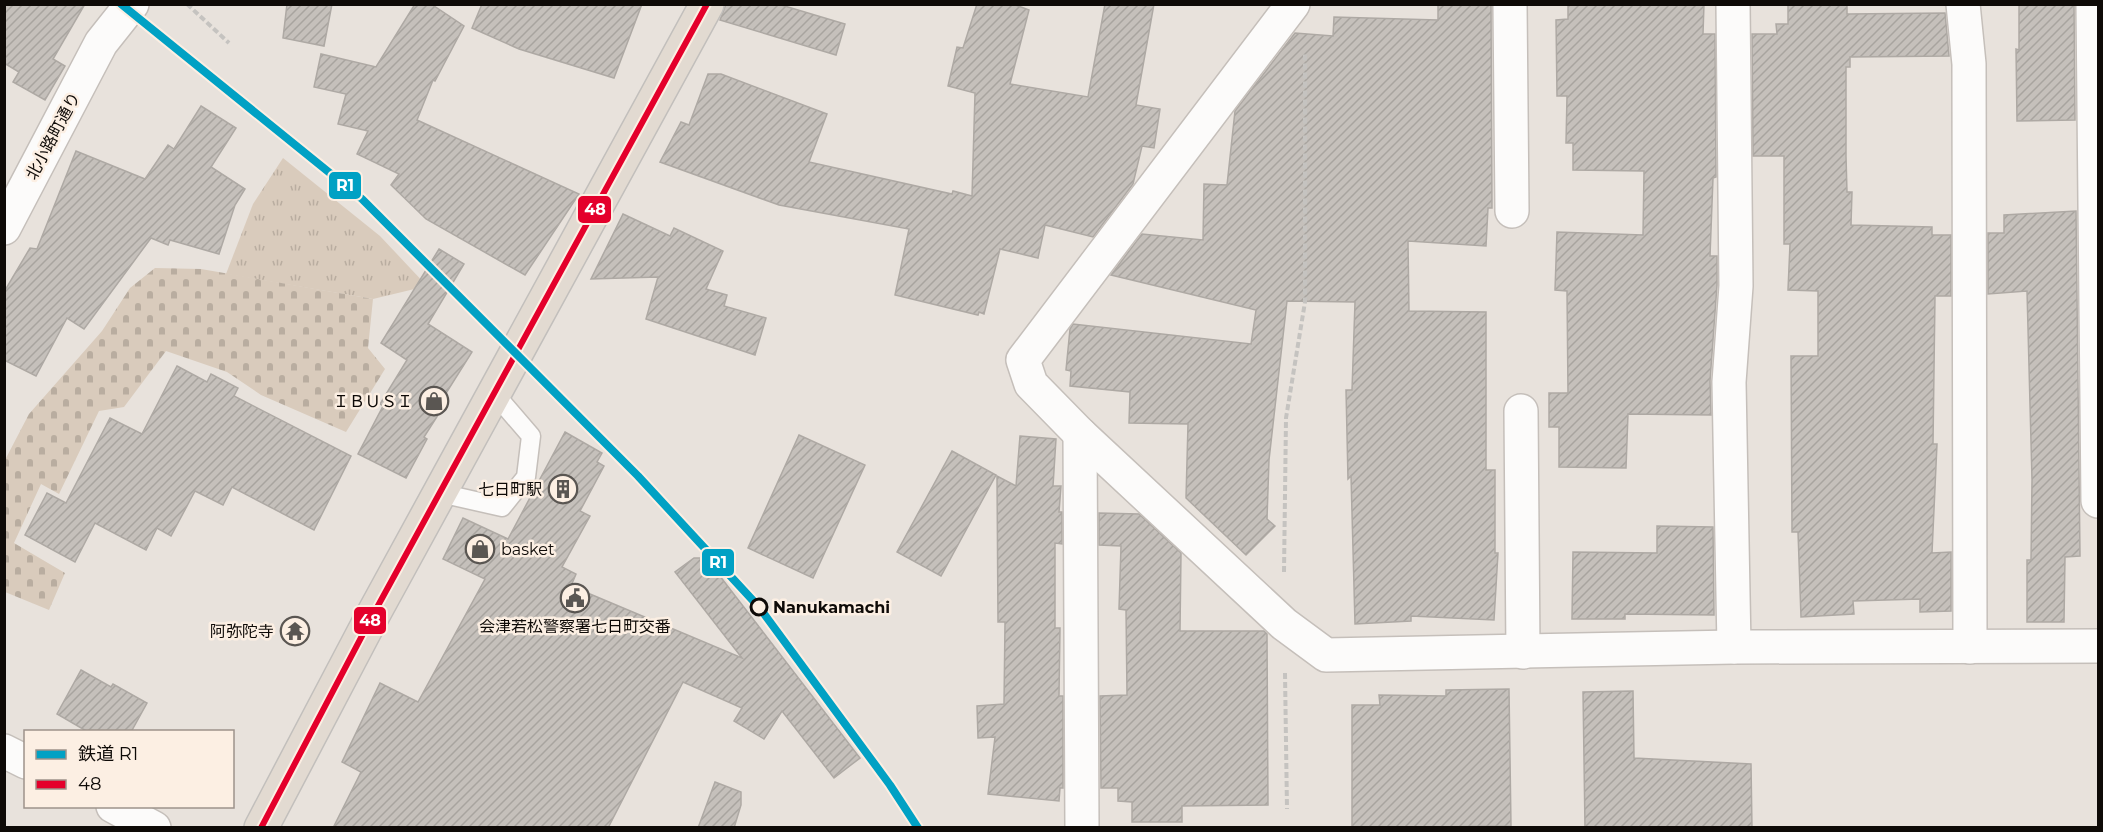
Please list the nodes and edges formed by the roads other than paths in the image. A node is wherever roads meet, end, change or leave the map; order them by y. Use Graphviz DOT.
graph roads {
  1 [pos="132,4"];
  2 [pos="706,4"];
  3 [pos="1293,4"];
  4 [pos="1510,4"];
  5 [pos="1733,4"];
  6 [pos="1963,4"];
  7 [pos="2093,4"];
  8 [pos="1512,211"];
  9 [pos="4,228"];
  10 [pos="494,393"];
  11 [pos="1521,411"];
  12 [pos="1080,434"];
  13 [pos="440,493"];
  14 [pos="2098,501"];
  15 [pos="2098,646"];
  16 [pos="1734,647"];
  17 [pos="1970,647"];
  18 [pos="1523,652"];
  19 [pos="4,751"];
  20 [pos="24,761"];
  21 [pos="115,808"];
  22 [pos="154,828"];
  23 [pos="261,828"];
  24 [pos="1082,828"];
  1 -- 9 [label="street, 北小路町通り"];
  2 -- 10 [label="highway"];
  3 -- 12 [label="street"];
  4 -- 8 [label="street"];
  5 -- 16 [label="street"];
  6 -- 17 [label="street"];
  7 -- 14 [label="street"];
  10 -- 13 [label="highway"];
  10 -- 13 [label="lane"];
  11 -- 18 [label="street"];
  12 -- 18 [label="street"];
  12 -- 24 [label="street"];
  13 -- 23 [label="highway"];
  15 -- 17 [label="street"];
  16 -- 17 [label="street"];
  16 -- 18 [label="street"];
  19 -- 20 [label="street"];
  21 -- 22 [label="street"];
}
